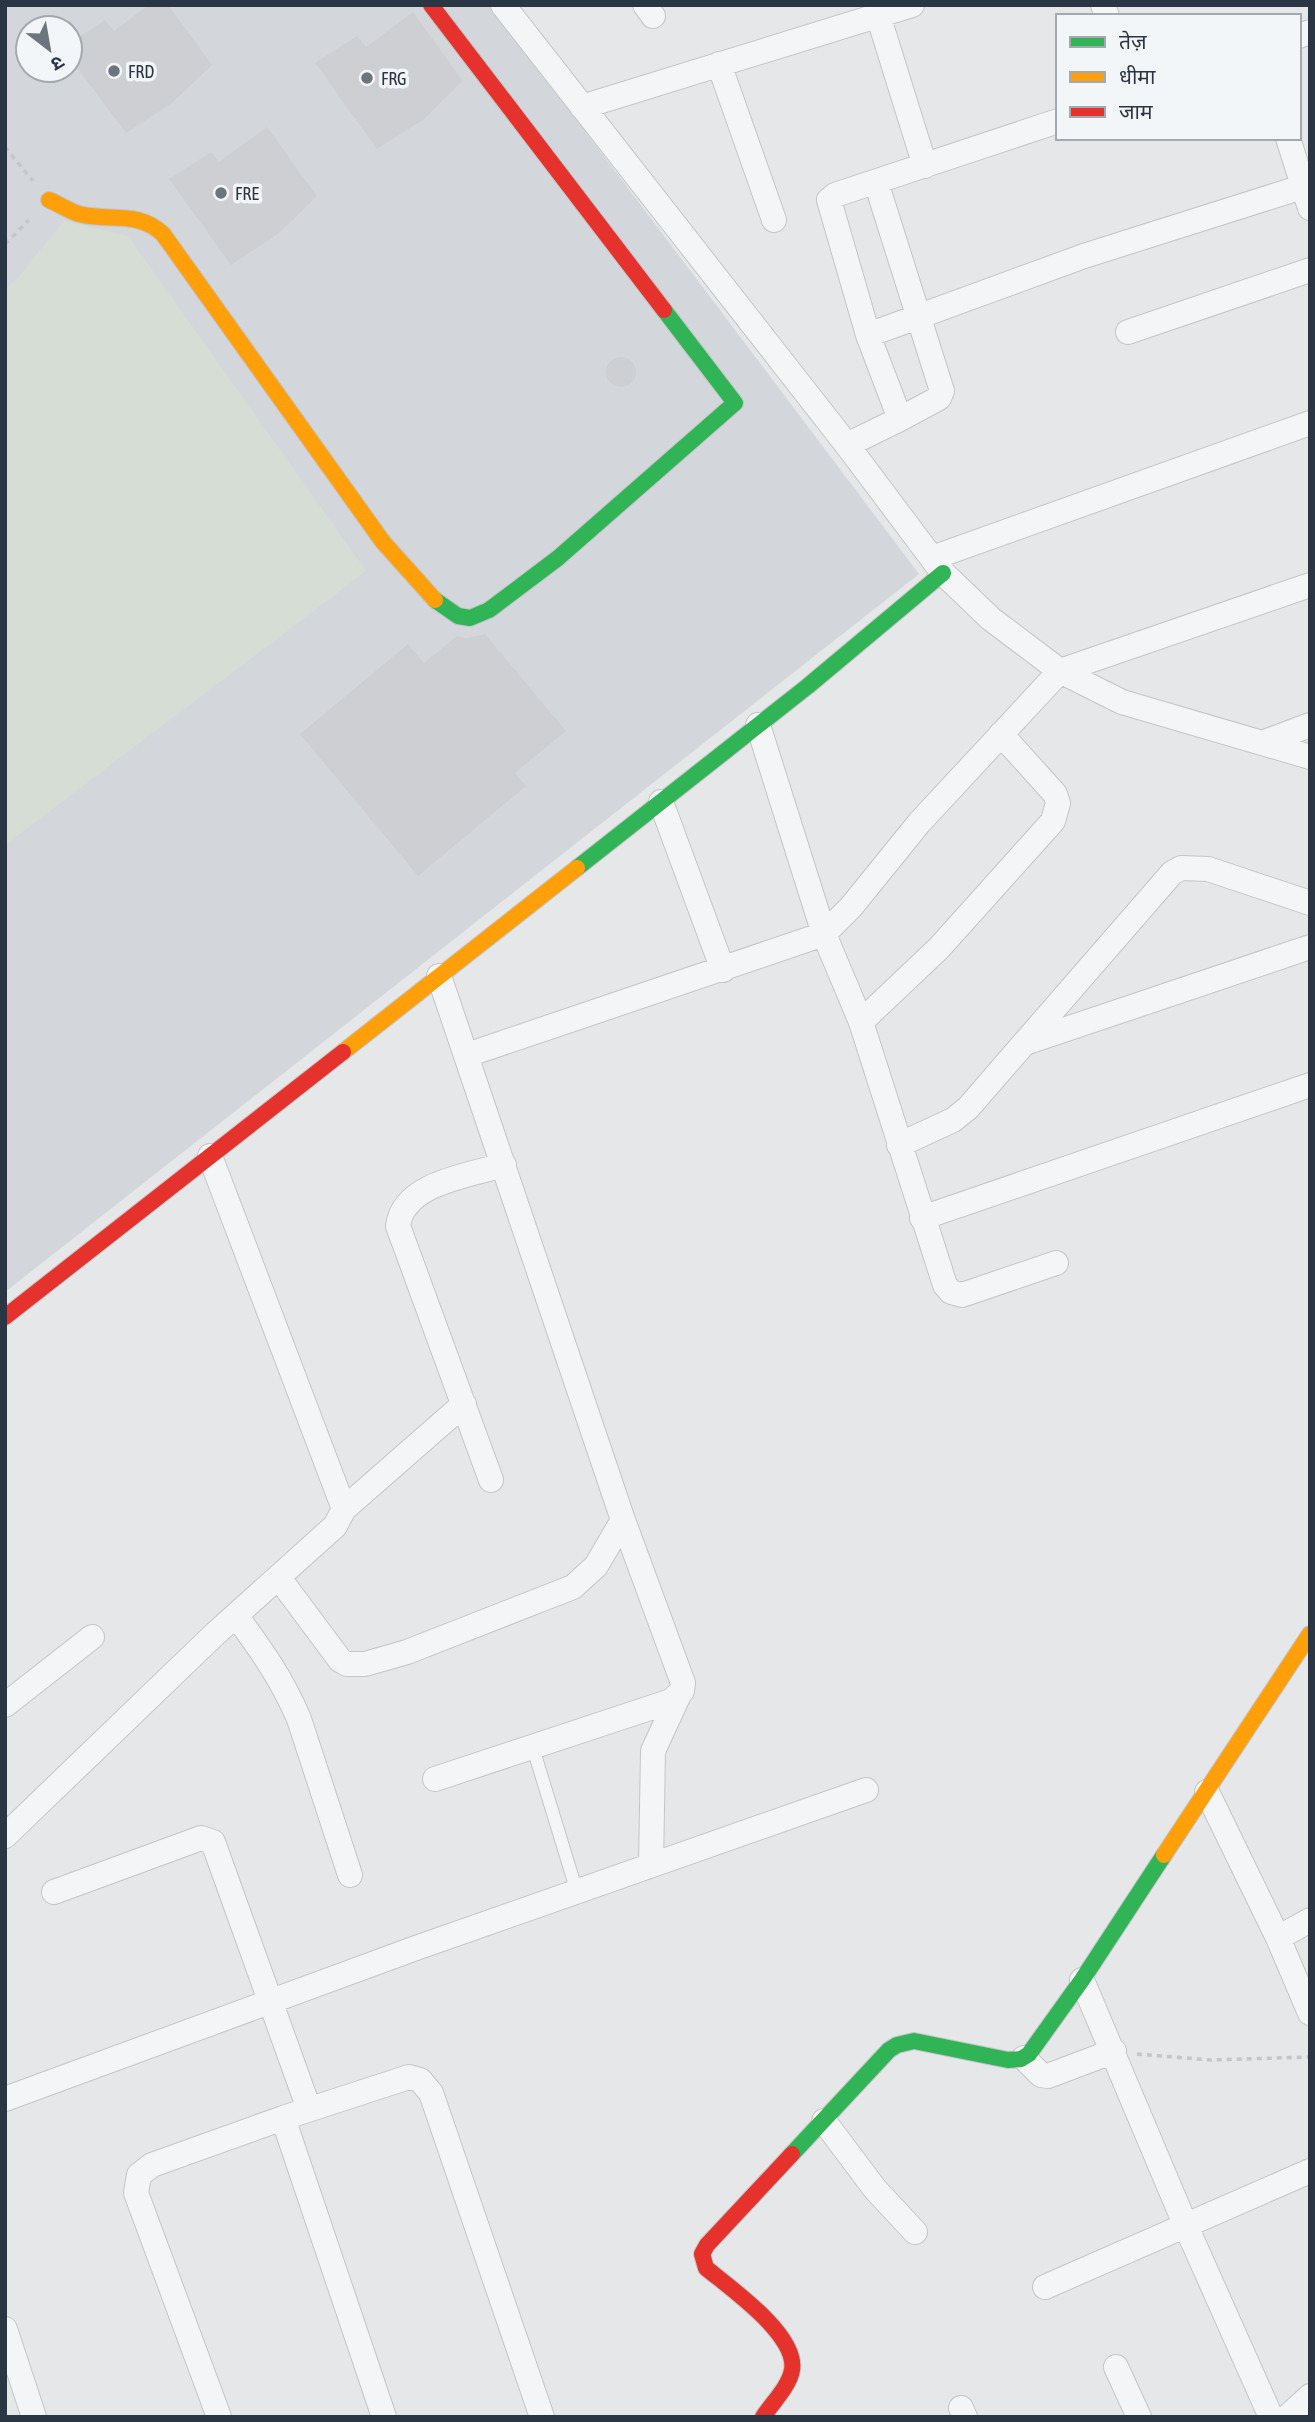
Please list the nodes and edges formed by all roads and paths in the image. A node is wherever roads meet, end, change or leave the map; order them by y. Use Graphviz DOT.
graph roads {
  1 [pos="431,5"];
  2 [pos="503,5"];
  3 [pos="912,5"];
  4 [pos="878,15"];
  5 [pos="719,64"];
  6 [pos="582,107"];
  7 [pos="1056,122"];
  8 [pos="1288,140"];
  9 [pos="5,147"];
  10 [pos="925,166"];
  11 [pos="876,182"];
  12 [pos="1306,197"];
  13 [pos="49,200"];
  14 [pos="774,220"];
  15 [pos="5,244"];
  16 [pos="1310,270"];
  17 [pos="917,318"];
  18 [pos="1128,332"];
  19 [pos="868,335"];
  20 [pos="900,419"];
  21 [pos="1310,422"];
  22 [pos="847,445"];
  23 [pos="937,566"];
  24 [pos="1310,585"];
  25 [pos="1060,671"];
  26 [pos="758,725"];
  27 [pos="1310,725"];
  28 [pos="1001,734"];
  29 [pos="1262,743"];
  30 [pos="1310,757"];
  31 [pos="661,802"];
  32 [pos="1310,903"];
  33 [pos="824,934"];
  34 [pos="1310,947"];
  35 [pos="723,970"];
  36 [pos="439,976"];
  37 [pos="860,1022"];
  38 [pos="1026,1043"];
  39 [pos="467,1055"];
  40 [pos="1310,1084"];
  41 [pos="899,1145"];
  42 [pos="211,1156"];
  43 [pos="504,1166"];
  44 [pos="922,1218"];
  45 [pos="1056,1263"];
  46 [pos="5,1317"];
  47 [pos="464,1404"];
  48 [pos="491,1480"];
  49 [pos="344,1508"];
  50 [pos="623,1520"];
  51 [pos="279,1578"];
  52 [pos="237,1617"];
  53 [pos="1310,1633"];
  54 [pos="92,1637"];
  55 [pos="678,1697"];
  56 [pos="5,1705"];
  57 [pos="533,1748"];
  58 [pos="435,1779"];
  59 [pos="866,1790"];
  60 [pos="1207,1792"];
  61 [pos="5,1836"];
  62 [pos="651,1865"];
  63 [pos="350,1875"];
  64 [pos="54,1892"];
  65 [pos="577,1892"];
  66 [pos="1310,1920"];
  67 [pos="1278,1938"];
  68 [pos="1082,1980"];
  69 [pos="272,2000"];
  70 [pos="1310,2013"];
  71 [pos="1114,2051"];
  72 [pos="1310,2057"];
  73 [pos="1024,2058"];
  74 [pos="5,2099"];
  75 [pos="309,2109"];
  76 [pos="283,2118"];
  77 [pos="824,2121"];
  78 [pos="1310,2171"];
  79 [pos="1185,2224"];
  80 [pos="915,2232"];
  81 [pos="1045,2287"];
  82 [pos="5,2329"];
  83 [pos="1116,2367"];
  84 [pos="1310,2396"];
  85 [pos="34,2417"];
  86 [pos="219,2417"];
  87 [pos="384,2417"];
  88 [pos="542,2417"];
  89 [pos="762,2417"];
  90 [pos="1139,2417"];
  91 [pos="1271,2417"];
  92 [pos="1287,2417"];
  1 -- 13 [label="street"];
  2 -- 6 [label="street"];
  3 -- 4 [label="street"];
  4 -- 5 [label="street"];
  4 -- 10 [label="street"];
  5 -- 6 [label="street"];
  5 -- 14 [label="street"];
  6 -- 22 [label="street"];
  7 -- 10 [label="street"];
  8 -- 12 [label="street"];
  9 -- 13 [label="path"];
  10 -- 11 [label="street"];
  11 -- 17 [label="street"];
  11 -- 19 [label="street"];
  12 -- 17 [label="street"];
  13 -- 15 [label="path"];
  16 -- 18 [label="street"];
  17 -- 19 [label="street"];
  17 -- 20 [label="street"];
  19 -- 20 [label="street"];
  20 -- 22 [label="street"];
  21 -- 23 [label="street"];
  22 -- 23 [label="street"];
  23 -- 25 [label="street"];
  23 -- 26 [label="street"];
  24 -- 25 [label="street"];
  25 -- 28 [label="street"];
  25 -- 29 [label="street"];
  26 -- 31 [label="street"];
  26 -- 33 [label="street"];
  27 -- 29 [label="street"];
  28 -- 33 [label="street"];
  28 -- 37 [label="street"];
  29 -- 30 [label="street"];
  31 -- 35 [label="street"];
  31 -- 36 [label="street"];
  32 -- 38 [label="street"];
  33 -- 35 [label="street"];
  33 -- 37 [label="street"];
  34 -- 38 [label="street"];
  35 -- 39 [label="street"];
  36 -- 39 [label="street"];
  36 -- 42 [label="street"];
  37 -- 41 [label="street"];
  38 -- 41 [label="street"];
  39 -- 43 [label="street"];
  40 -- 44 [label="street"];
  41 -- 44 [label="street"];
  42 -- 46 [label="street"];
  42 -- 49 [label="street"];
  43 -- 47 [label="street"];
  43 -- 50 [label="street"];
  44 -- 45 [label="street"];
  47 -- 48 [label="street"];
  47 -- 49 [label="street"];
  49 -- 51 [label="street"];
  50 -- 51 [label="street"];
  50 -- 55 [label="street"];
  51 -- 52 [label="street"];
  52 -- 61 [label="street"];
  52 -- 63 [label="street"];
  53 -- 60 [label="street"];
  54 -- 56 [label="street"];
  55 -- 57 [label="street"];
  55 -- 62 [label="street"];
  57 -- 58 [label="street"];
  57 -- 65 [label="lane"];
  59 -- 62 [label="street"];
  60 -- 67 [label="street"];
  60 -- 68 [label="street"];
  62 -- 65 [label="street"];
  64 -- 69 [label="street"];
  65 -- 69 [label="street"];
  66 -- 67 [label="street"];
  67 -- 70 [label="street"];
  68 -- 71 [label="street"];
  68 -- 73 [label="street"];
  69 -- 74 [label="street"];
  69 -- 75 [label="street"];
  71 -- 72 [label="path"];
  71 -- 73 [label="street"];
  71 -- 79 [label="street"];
  73 -- 77 [label="street"];
  75 -- 76 [label="street"];
  75 -- 88 [label="street"];
  76 -- 86 [label="street"];
  76 -- 87 [label="street"];
  77 -- 80 [label="street"];
  77 -- 89 [label="street"];
  78 -- 79 [label="street"];
  79 -- 81 [label="street"];
  79 -- 91 [label="street"];
  82 -- 85 [label="street"];
  83 -- 90 [label="street"];
  84 -- 92 [label="street"];
}
